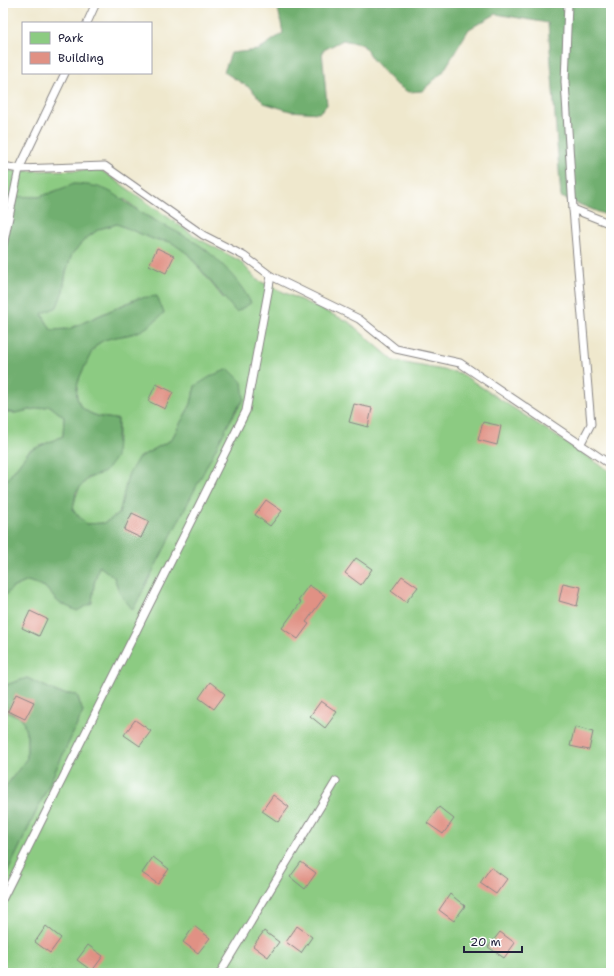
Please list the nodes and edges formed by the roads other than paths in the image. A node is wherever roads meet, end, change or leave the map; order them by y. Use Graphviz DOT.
graph roads {
  1 [pos="96,3"];
  2 [pos="568,3"];
  3 [pos="87,22"];
  4 [pos="65,74"];
  5 [pos="3,166"];
  6 [pos="19,169"];
  7 [pos="573,209"];
  8 [pos="611,224"];
  9 [pos="3,246"];
  10 [pos="271,276"];
  11 [pos="580,445"];
  12 [pos="611,465"];
  13 [pos="336,782"];
  14 [pos="3,898"];
  15 [pos="220,973"];
  1 -- 3 [label="lane"];
  2 -- 7 [label="lane"];
  4 -- 6 [label="lane"];
  5 -- 6 [label="lane"];
  6 -- 9 [label="lane"];
  6 -- 10 [label="lane"];
  7 -- 8 [label="lane"];
  7 -- 11 [label="lane"];
  10 -- 11 [label="lane"];
  10 -- 14 [label="lane"];
  11 -- 12 [label="lane"];
  13 -- 15 [label="lane"];
}
